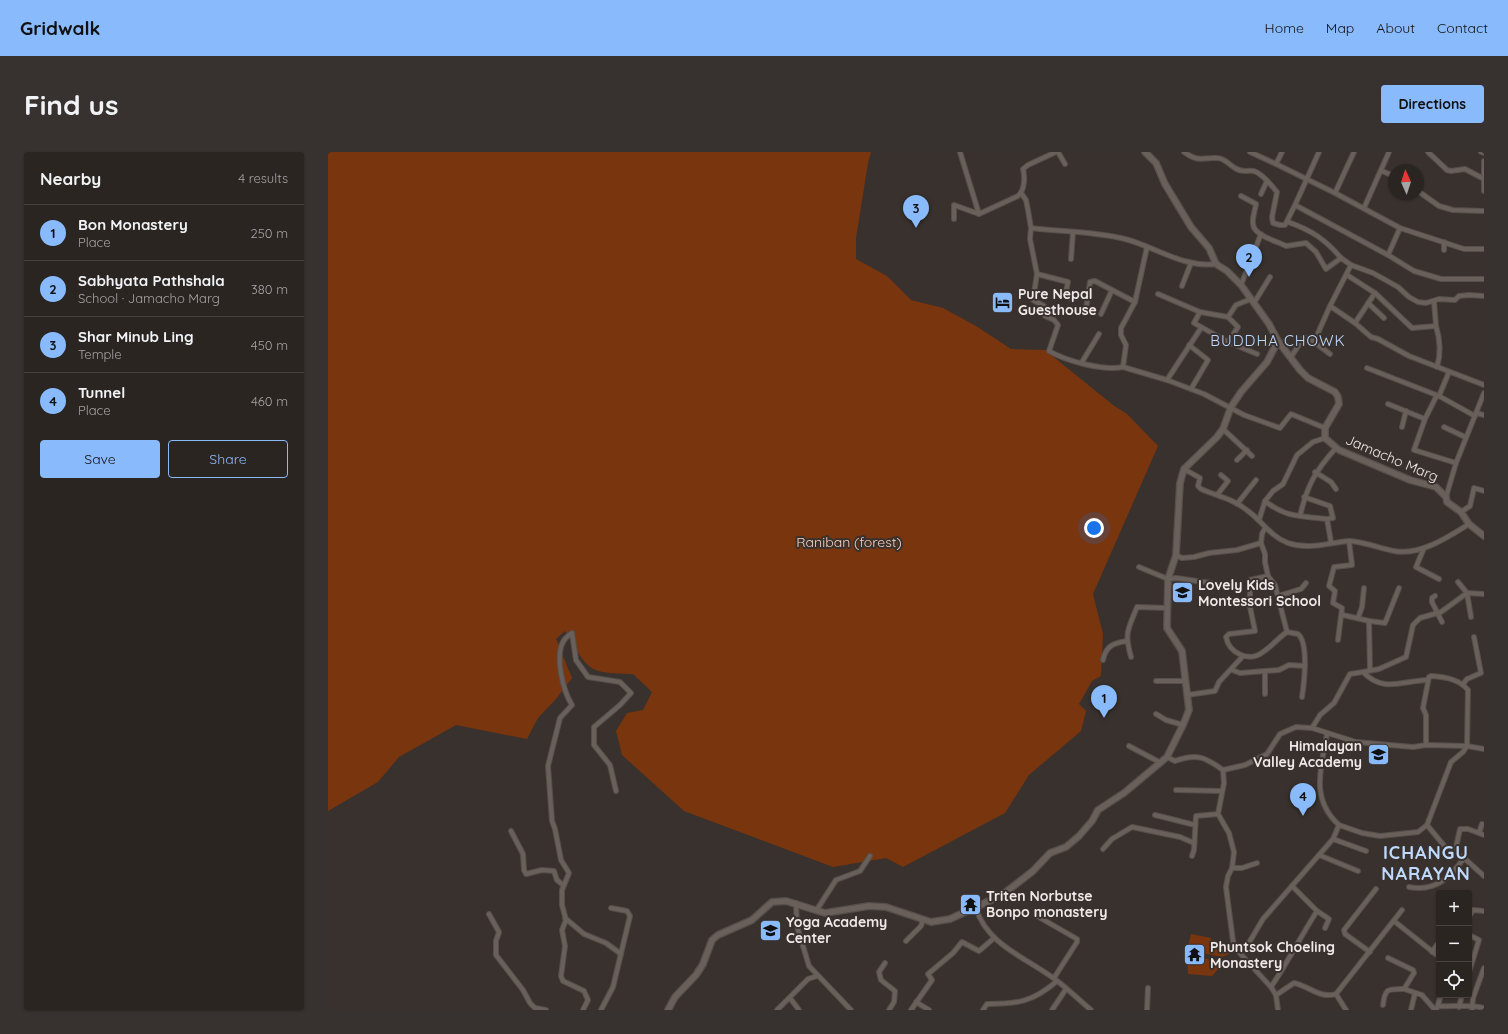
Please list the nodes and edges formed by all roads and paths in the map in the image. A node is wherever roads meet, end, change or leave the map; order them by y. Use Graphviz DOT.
graph roads {
  1 [pos="960,152"];
  2 [pos="1057,152"];
  3 [pos="1145,152"];
  4 [pos="1184,152"];
  5 [pos="1250,152"];
  6 [pos="1282,152"];
  7 [pos="1319,152"];
  8 [pos="1354,152"];
  9 [pos="1389,152"];
  10 [pos="1428,152"];
  11 [pos="1484,161"];
  12 [pos="1065,164"];
  13 [pos="1276,164"];
  14 [pos="1382,171"];
  15 [pos="1388,174"];
  16 [pos="1484,179"];
  17 [pos="1306,180"];
  18 [pos="1267,181"];
  19 [pos="1484,185"];
  20 [pos="1484,191"];
  21 [pos="1021,193"];
  22 [pos="1335,193"];
  23 [pos="1261,194"];
  24 [pos="1424,195"];
  25 [pos="1241,196"];
  26 [pos="1295,206"];
  27 [pos="1364,208"];
  28 [pos="1484,211"];
  29 [pos="979,214"];
  30 [pos="954,219"];
  31 [pos="1288,222"];
  32 [pos="1031,228"];
  33 [pos="1400,228"];
  34 [pos="1073,232"];
  35 [pos="1261,234"];
  36 [pos="1444,242"];
  37 [pos="1147,247"];
  38 [pos="1484,249"];
  39 [pos="1444,250"];
  40 [pos="1388,255"];
  41 [pos="1341,258"];
  42 [pos="1071,259"];
  43 [pos="1191,263"];
  44 [pos="1216,264"];
  45 [pos="1350,265"];
  46 [pos="1037,274"];
  47 [pos="1346,275"];
  48 [pos="1270,277"];
  49 [pos="1484,279"];
  50 [pos="1241,285"];
  51 [pos="1182,286"];
  52 [pos="1112,290"];
  53 [pos="1376,293"];
  54 [pos="1158,294"];
  55 [pos="1484,296"];
  56 [pos="1071,299"];
  57 [pos="1253,301"];
  58 [pos="1434,301"];
  59 [pos="1135,302"];
  60 [pos="1368,303"];
  61 [pos="1330,306"];
  62 [pos="1086,309"];
  63 [pos="1200,312"];
  64 [pos="1101,314"];
  65 [pos="1228,318"];
  66 [pos="1384,318"];
  67 [pos="1355,323"];
  68 [pos="1436,326"];
  69 [pos="1201,328"];
  70 [pos="1099,334"];
  71 [pos="1278,341"];
  72 [pos="1228,342"];
  73 [pos="1314,342"];
  74 [pos="1189,346"];
  75 [pos="1257,354"];
  76 [pos="1330,354"];
  77 [pos="1292,357"];
  78 [pos="1082,362"];
  79 [pos="1123,367"];
  80 [pos="1437,367"];
  81 [pos="1366,368"];
  82 [pos="1449,372"];
  83 [pos="1167,380"];
  84 [pos="1484,385"];
  85 [pos="1191,389"];
  86 [pos="1484,393"];
  87 [pos="1438,396"];
  88 [pos="1388,404"];
  89 [pos="1231,407"];
  90 [pos="1406,411"];
  91 [pos="1476,414"];
  92 [pos="1484,415"];
  93 [pos="1426,419"];
  94 [pos="1402,427"];
  95 [pos="1444,427"];
  96 [pos="1325,428"];
  97 [pos="1222,429"];
  98 [pos="1465,437"];
  99 [pos="1325,438"];
  100 [pos="1336,448"];
  101 [pos="1247,450"];
  102 [pos="1252,456"];
  103 [pos="1237,460"];
  104 [pos="1456,463"];
  105 [pos="1184,469"];
  106 [pos="1316,472"];
  107 [pos="1221,474"];
  108 [pos="1256,480"];
  109 [pos="1336,489"];
  110 [pos="1484,491"];
  111 [pos="1217,495"];
  112 [pos="1304,497"];
  113 [pos="1446,497"];
  114 [pos="1265,501"];
  115 [pos="1237,504"];
  116 [pos="1461,512"];
  117 [pos="1300,516"];
  118 [pos="1327,519"];
  119 [pos="1259,520"];
  120 [pos="1469,524"];
  121 [pos="1265,528"];
  122 [pos="1484,536"];
  123 [pos="1349,540"];
  124 [pos="1331,542"];
  125 [pos="1261,544"];
  126 [pos="1424,547"];
  127 [pos="1176,555"];
  128 [pos="1139,567"];
  129 [pos="1268,576"];
  130 [pos="1168,579"];
  131 [pos="1439,580"];
  132 [pos="1458,582"];
  133 [pos="1306,583"];
  134 [pos="1211,584"];
  135 [pos="1364,588"];
  136 [pos="1399,588"];
  137 [pos="1467,593"];
  138 [pos="1484,594"];
  139 [pos="1278,596"];
  140 [pos="1435,596"];
  141 [pos="1167,608"];
  142 [pos="1437,613"];
  143 [pos="1342,615"];
  144 [pos="1471,617"];
  145 [pos="1358,618"];
  146 [pos="1369,621"];
  147 [pos="1442,622"];
  148 [pos="1287,632"];
  149 [pos="1474,636"];
  150 [pos="1338,640"];
  151 [pos="1127,641"];
  152 [pos="1243,656"];
  153 [pos="1131,657"];
  154 [pos="1103,660"];
  155 [pos="1305,666"];
  156 [pos="1370,669"];
  157 [pos="1232,670"];
  158 [pos="1265,671"];
  159 [pos="1363,672"];
  160 [pos="1427,680"];
  161 [pos="1156,681"];
  162 [pos="1185,681"];
  163 [pos="1463,684"];
  164 [pos="1265,694"];
  165 [pos="1187,695"];
  166 [pos="1302,697"];
  167 [pos="1156,714"];
  168 [pos="1183,725"];
  169 [pos="1312,728"];
  170 [pos="1327,734"];
  171 [pos="1426,745"];
  172 [pos="1129,746"];
  173 [pos="1466,746"];
  174 [pos="1484,749"];
  175 [pos="1167,757"];
  176 [pos="1161,763"];
  177 [pos="1223,770"];
  178 [pos="1176,790"];
  179 [pos="616,791"];
  180 [pos="1222,791"];
  181 [pos="1218,814"];
  182 [pos="1154,816"];
  183 [pos="1482,824"];
  184 [pos="1195,825"];
  185 [pos="1339,825"];
  186 [pos="1427,826"];
  187 [pos="511,831"];
  188 [pos="1479,833"];
  189 [pos="1484,835"];
  190 [pos="1333,839"];
  191 [pos="1194,843"];
  192 [pos="1103,849"];
  193 [pos="1366,852"];
  194 [pos="1455,852"];
  195 [pos="1319,855"];
  196 [pos="870,856"];
  197 [pos="1192,856"];
  198 [pos="1464,858"];
  199 [pos="1257,863"];
  200 [pos="1232,868"];
  201 [pos="1358,871"];
  202 [pos="1484,876"];
  203 [pos="563,885"];
  204 [pos="1292,886"];
  205 [pos="1409,886"];
  206 [pos="1376,889"];
  207 [pos="796,903"];
  208 [pos="611,908"];
  209 [pos="976,908"];
  210 [pos="1402,910"];
  211 [pos="816,911"];
  212 [pos="1317,911"];
  213 [pos="1484,911"];
  214 [pos="1472,912"];
  215 [pos="489,914"];
  216 [pos="1037,916"];
  217 [pos="565,918"];
  218 [pos="923,920"];
  219 [pos="1394,921"];
  220 [pos="1325,928"];
  221 [pos="1472,936"];
  222 [pos="993,939"];
  223 [pos="906,941"];
  224 [pos="1436,946"];
  225 [pos="1239,952"];
  226 [pos="1370,952"];
  227 [pos="1432,952"];
  228 [pos="621,954"];
  229 [pos="1436,955"];
  230 [pos="1388,958"];
  231 [pos="885,963"];
  232 [pos="1472,963"];
  233 [pos="1484,968"];
  234 [pos="817,976"];
  235 [pos="1055,980"];
  236 [pos="1271,987"];
  237 [pos="1148,988"];
  238 [pos="1066,989"];
  239 [pos="1404,989"];
  240 [pos="1415,993"];
  241 [pos="1336,994"];
  242 [pos="1276,995"];
  243 [pos="790,998"];
  244 [pos="1440,998"];
  245 [pos="1461,998"];
  246 [pos="916,1002"];
  247 [pos="1383,1005"];
  248 [pos="1472,1005"];
  249 [pos="1459,1007"];
  250 [pos="1484,1008"];
  251 [pos="1436,1009"];
  252 [pos="546,1010"];
  253 [pos="583,1010"];
  254 [pos="601,1010"];
  255 [pos="668,1010"];
  256 [pos="777,1010"];
  257 [pos="799,1010"];
  258 [pos="851,1010"];
  259 [pos="889,1010"];
  260 [pos="911,1010"];
  261 [pos="929,1010"];
  262 [pos="983,1010"];
  263 [pos="1052,1010"];
  264 [pos="1091,1010"];
  265 [pos="1147,1010"];
  266 [pos="1278,1010"];
  267 [pos="1346,1010"];
  268 [pos="1411,1010"];
  269 [pos="1472,1010"];
  1 -- 29 [label="street"];
  2 -- 12 [label="street"];
  2 -- 21 [label="street"];
  3 -- 44 [label="street"];
  4 -- 18 [label="street"];
  5 -- 13 [label="street"];
  6 -- 13 [label="street"];
  7 -- 17 [label="street"];
  8 -- 22 [label="street"];
  9 -- 14 [label="street"];
  10 -- 16 [label="street"];
  11 -- 16 [label="street"];
  13 -- 17 [label="street"];
  14 -- 15 [label="street"];
  14 -- 27 [label="street"];
  16 -- 19 [label="street"];
  17 -- 22 [label="street"];
  17 -- 26 [label="street"];
  18 -- 23 [label="street"];
  18 -- 31 [label="street"];
  19 -- 20 [label="street"];
  21 -- 29 [label="street"];
  21 -- 32 [label="street"];
  22 -- 27 [label="street"];
  24 -- 28 [label="street"];
  25 -- 35 [label="street"];
  26 -- 31 [label="street"];
  26 -- 40 [label="street"];
  27 -- 33 [label="street"];
  29 -- 30 [label="street"];
  31 -- 41 [label="street"];
  32 -- 34 [label="street"];
  32 -- 46 [label="street"];
  33 -- 36 [label="street"];
  33 -- 40 [label="street"];
  34 -- 37 [label="street"];
  34 -- 42 [label="street"];
  35 -- 41 [label="street"];
  35 -- 50 [label="street"];
  36 -- 38 [label="street"];
  36 -- 39 [label="street"];
  37 -- 43 [label="street"];
  37 -- 59 [label="street"];
  40 -- 49 [label="street"];
  41 -- 45 [label="street"];
  43 -- 44 [label="street"];
  43 -- 51 [label="street"];
  44 -- 50 [label="street"];
  45 -- 47 [label="street"];
  45 -- 58 [label="street"];
  46 -- 56 [label="street"];
  46 -- 78 [label="street"];
  47 -- 53 [label="street"];
  47 -- 61 [label="street"];
  48 -- 57 [label="street"];
  50 -- 57 [label="street"];
  52 -- 59 [label="street"];
  52 -- 62 [label="street"];
  52 -- 64 [label="street"];
  53 -- 60 [label="street"];
  53 -- 68 [label="street"];
  54 -- 63 [label="street"];
  55 -- 58 [label="street"];
  57 -- 65 [label="street"];
  57 -- 71 [label="street"];
  58 -- 68 [label="street"];
  59 -- 79 [label="street"];
  60 -- 66 [label="street"];
  60 -- 67 [label="street"];
  61 -- 67 [label="street"];
  61 -- 73 [label="street"];
  63 -- 65 [label="street"];
  63 -- 69 [label="street"];
  65 -- 72 [label="street"];
  67 -- 80 [label="street"];
  68 -- 80 [label="street"];
  69 -- 72 [label="street"];
  69 -- 74 [label="street"];
  70 -- 78 [label="street"];
  71 -- 77 [label="street"];
  71 -- 89 [label="street"];
  72 -- 75 [label="street"];
  73 -- 76 [label="street"];
  73 -- 77 [label="street"];
  74 -- 83 [label="street"];
  74 -- 85 [label="street"];
  77 -- 96 [label="street"];
  78 -- 79 [label="street"];
  79 -- 83 [label="street"];
  80 -- 82 [label="street"];
  81 -- 87 [label="street"];
  82 -- 84 [label="street"];
  82 -- 87 [label="street"];
  83 -- 85 [label="street"];
  85 -- 89 [label="street"];
  86 -- 91 [label="street"];
  87 -- 91 [label="street"];
  87 -- 93 [label="street"];
  88 -- 90 [label="street"];
  89 -- 96 [label="street"];
  89 -- 97 [label="street"];
  90 -- 93 [label="street"];
  90 -- 94 [label="street"];
  91 -- 92 [label="street"];
  91 -- 98 [label="street"];
  93 -- 104 [label="street"];
  95 -- 98 [label="street"];
  96 -- 99 [label="street, Jamacho Marg"];
  97 -- 101 [label="street"];
  97 -- 105 [label="street"];
  98 -- 104 [label="street"];
  99 -- 100 [label="street, Jamacho Marg"];
  99 -- 114 [label="street"];
  100 -- 106 [label="street"];
  100 -- 113 [label="street, Jamacho Marg"];
  101 -- 102 [label="street"];
  101 -- 103 [label="street"];
  104 -- 113 [label="street"];
  105 -- 111 [label="street"];
  105 -- 127 [label="street"];
  106 -- 109 [label="street"];
  106 -- 112 [label="street"];
  107 -- 111 [label="street"];
  108 -- 115 [label="street"];
  110 -- 116 [label="street"];
  111 -- 115 [label="street"];
  112 -- 117 [label="street"];
  112 -- 118 [label="street"];
  113 -- 116 [label="street, Jamacho Marg"];
  114 -- 117 [label="street"];
  114 -- 119 [label="street"];
  115 -- 119 [label="street"];
  116 -- 120 [label="street, Jamacho Marg"];
  117 -- 118 [label="street"];
  118 -- 124 [label="street"];
  119 -- 121 [label="street"];
  120 -- 122 [label="street, Jamacho Marg"];
  120 -- 126 [label="street"];
  121 -- 124 [label="street"];
  121 -- 125 [label="street"];
  123 -- 124 [label="street"];
  123 -- 126 [label="street"];
  123 -- 143 [label="street"];
  125 -- 127 [label="street"];
  125 -- 129 [label="street"];
  126 -- 131 [label="street"];
  127 -- 130 [label="street"];
  128 -- 130 [label="street"];
  129 -- 139 [label="street"];
  129 -- 152 [label="street"];
  130 -- 134 [label="street"];
  130 -- 141 [label="street"];
  132 -- 137 [label="street"];
  133 -- 139 [label="street"];
  135 -- 145 [label="street"];
  136 -- 146 [label="street"];
  137 -- 138 [label="street"];
  137 -- 142 [label="street"];
  137 -- 144 [label="street"];
  139 -- 148 [label="street"];
  140 -- 142 [label="street"];
  141 -- 151 [label="street"];
  141 -- 162 [label="street"];
  142 -- 147 [label="street"];
  142 -- 156 [label="street"];
  143 -- 145 [label="street"];
  143 -- 150 [label="street"];
  145 -- 146 [label="street"];
  146 -- 156 [label="street"];
  148 -- 152 [label="street"];
  148 -- 155 [label="street"];
  149 -- 163 [label="street"];
  151 -- 153 [label="street"];
  151 -- 154 [label="street"];
  152 -- 157 [label="street"];
  155 -- 158 [label="street"];
  155 -- 166 [label="street"];
  156 -- 159 [label="street"];
  157 -- 158 [label="street"];
  157 -- 165 [label="street"];
  158 -- 164 [label="street"];
  159 -- 160 [label="street"];
  159 -- 169 [label="street"];
  160 -- 163 [label="street"];
  160 -- 171 [label="street"];
  161 -- 162 [label="street"];
  162 -- 165 [label="street"];
  163 -- 173 [label="street"];
  165 -- 168 [label="street"];
  167 -- 168 [label="street"];
  168 -- 175 [label="street"];
  169 -- 170 [label="street"];
  169 -- 177 [label="street"];
  170 -- 171 [label="street"];
  170 -- 185 [label="street"];
  171 -- 173 [label="street"];
  172 -- 176 [label="street"];
  173 -- 174 [label="street"];
  173 -- 186 [label="street"];
  175 -- 176 [label="street"];
  175 -- 177 [label="street"];
  176 -- 209 [label="street"];
  177 -- 180 [label="street"];
  178 -- 180 [label="street"];
  179 -- 203 [label="street"];
  180 -- 181 [label="street"];
  181 -- 184 [label="street"];
  181 -- 200 [label="street"];
  182 -- 184 [label="street"];
  183 -- 188 [label="street"];
  184 -- 191 [label="street"];
  185 -- 186 [label="street"];
  185 -- 190 [label="street"];
  186 -- 194 [label="street"];
  187 -- 203 [label="street"];
  188 -- 189 [label="street"];
  188 -- 194 [label="street"];
  190 -- 193 [label="street"];
  190 -- 195 [label="street"];
  191 -- 192 [label="street"];
  191 -- 197 [label="street"];
  194 -- 198 [label="street"];
  195 -- 201 [label="street"];
  195 -- 204 [label="street"];
  196 -- 211 [label="street"];
  198 -- 202 [label="street"];
  198 -- 205 [label="street"];
  199 -- 200 [label="street"];
  200 -- 225 [label="street"];
  203 -- 217 [label="street"];
  204 -- 212 [label="street"];
  204 -- 225 [label="street"];
  206 -- 226 [label="street"];
  207 -- 211 [label="street"];
  207 -- 234 [label="street"];
  207 -- 255 [label="street"];
  208 -- 228 [label="street"];
  209 -- 218 [label="street"];
  209 -- 222 [label="street"];
  210 -- 219 [label="street"];
  211 -- 218 [label="street"];
  212 -- 220 [label="street"];
  212 -- 236 [label="street"];
  213 -- 214 [label="street"];
  215 -- 252 [label="street"];
  216 -- 235 [label="street"];
  217 -- 228 [label="street"];
  217 -- 253 [label="street"];
  218 -- 223 [label="street"];
  219 -- 226 [label="street"];
  219 -- 227 [label="street"];
  221 -- 232 [label="street"];
  222 -- 235 [label="street"];
  222 -- 246 [label="street"];
  224 -- 227 [label="street"];
  225 -- 236 [label="street"];
  226 -- 241 [label="street"];
  227 -- 229 [label="street"];
  228 -- 254 [label="street"];
  230 -- 239 [label="street"];
  231 -- 259 [label="street"];
  233 -- 248 [label="street"];
  234 -- 243 [label="street"];
  234 -- 258 [label="street"];
  235 -- 238 [label="street"];
  235 -- 262 [label="street"];
  236 -- 242 [label="street"];
  237 -- 265 [label="street"];
  238 -- 263 [label="street"];
  238 -- 264 [label="street"];
  239 -- 240 [label="street"];
  239 -- 247 [label="street"];
  240 -- 251 [label="street"];
  240 -- 268 [label="street"];
  241 -- 242 [label="street"];
  241 -- 267 [label="street"];
  242 -- 266 [label="street"];
  243 -- 256 [label="street"];
  243 -- 257 [label="street"];
  244 -- 251 [label="street"];
  245 -- 249 [label="street"];
  246 -- 260 [label="street"];
  246 -- 261 [label="street"];
  248 -- 249 [label="street"];
  248 -- 250 [label="street"];
  248 -- 269 [label="street"];
  249 -- 251 [label="street"];
}
